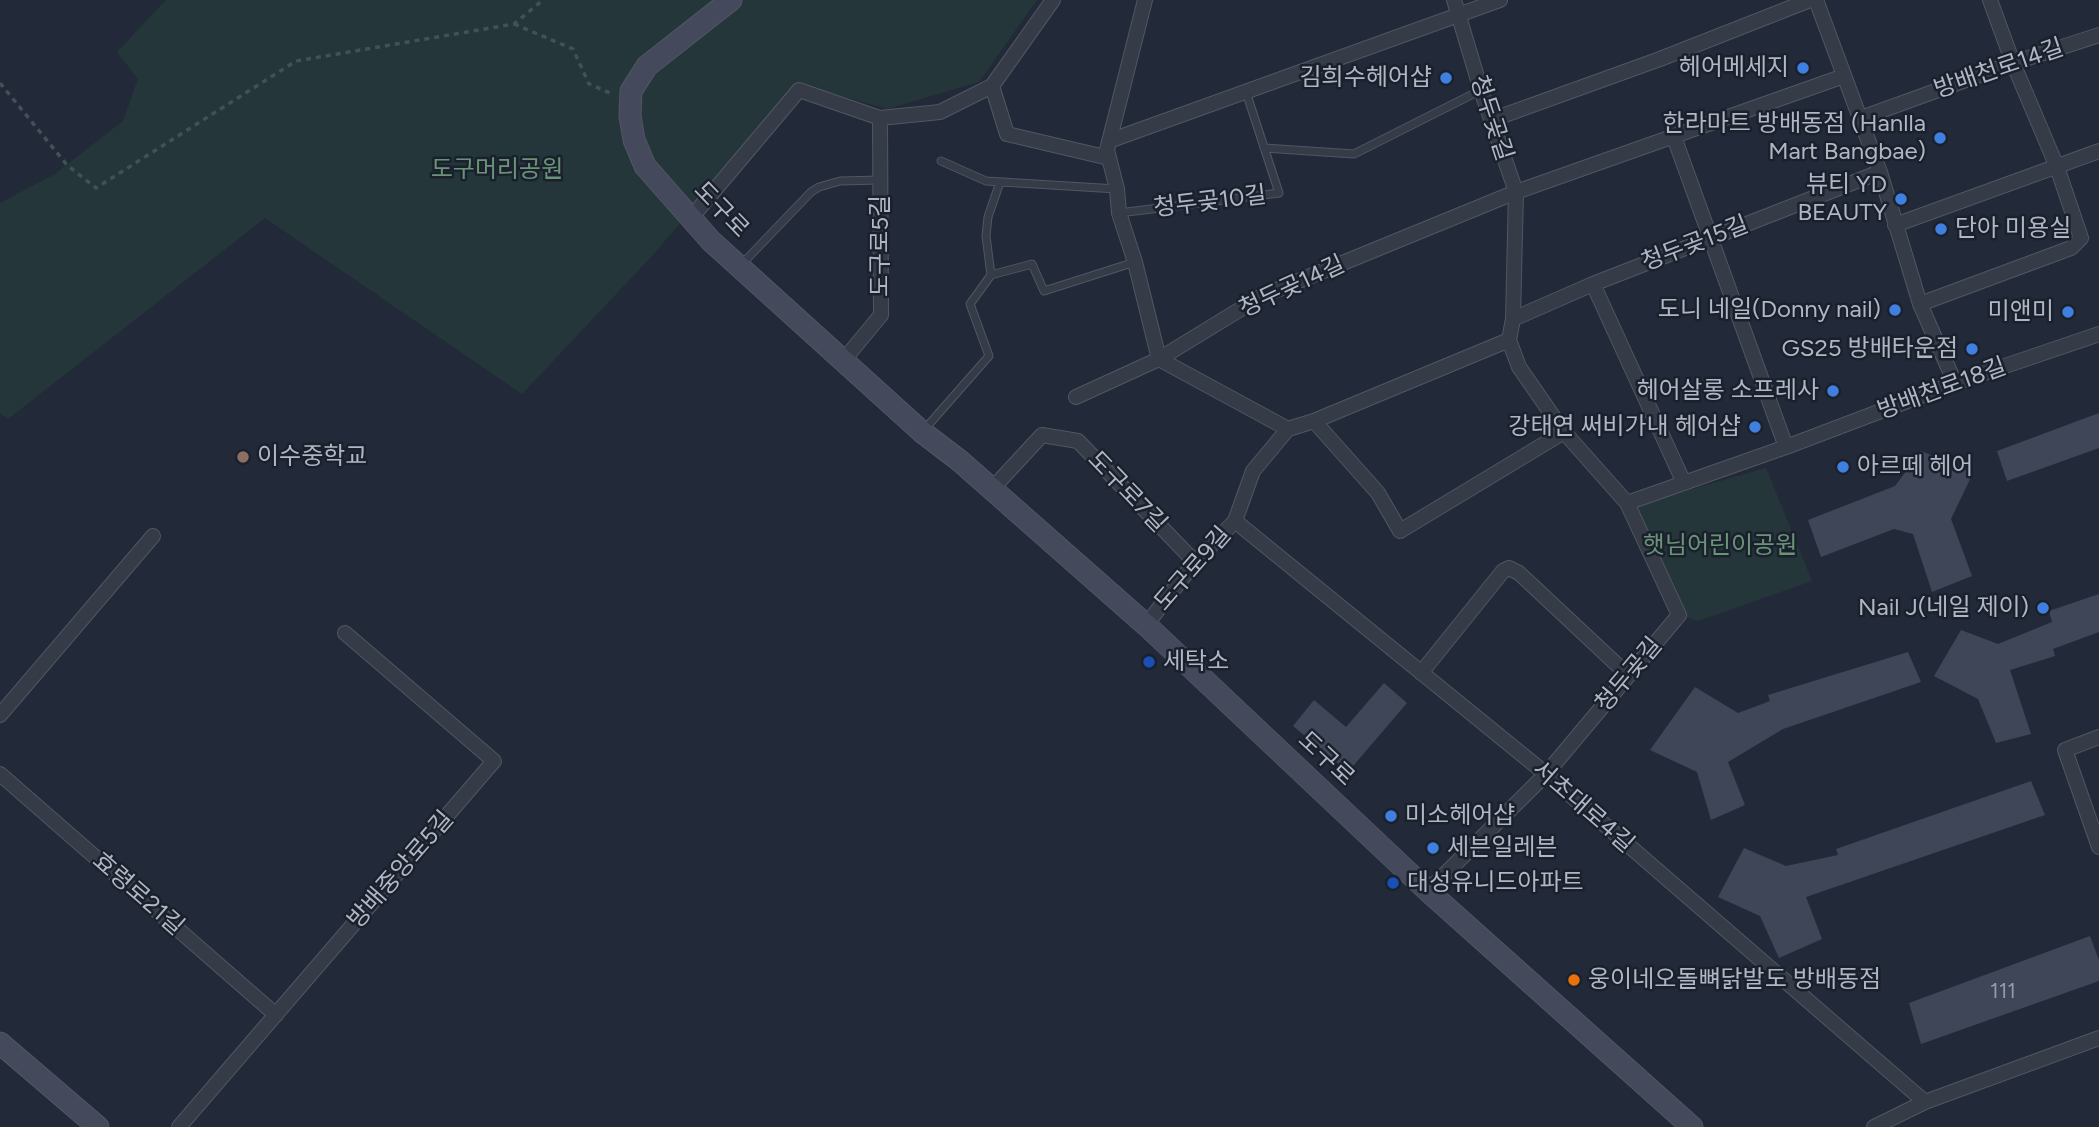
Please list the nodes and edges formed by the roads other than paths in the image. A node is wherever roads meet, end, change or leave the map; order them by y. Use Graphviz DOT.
graph roads {
  1 [pos="732,0"];
  2 [pos="1053,0"];
  3 [pos="1145,0"];
  4 [pos="1454,0"];
  5 [pos="1500,0"];
  6 [pos="1811,0"];
  7 [pos="1816,0"];
  8 [pos="1990,0"];
  9 [pos="1459,15"];
  10 [pos="2099,35"];
  11 [pos="2013,63"];
  12 [pos="1844,76"];
  13 [pos="992,86"];
  14 [pos="1481,90"];
  15 [pos="1246,92"];
  16 [pos="880,118"];
  17 [pos="1861,118"];
  18 [pos="1491,120"];
  19 [pos="1674,137"];
  20 [pos="1109,141"];
  21 [pos="1264,148"];
  22 [pos="2099,151"];
  23 [pos="1109,158"];
  24 [pos="941,161"];
  25 [pos="2057,167"];
  26 [pos="1880,172"];
  27 [pos="881,180"];
  28 [pos="1000,182"];
  29 [pos="1117,190"];
  30 [pos="1516,192"];
  31 [pos="1119,213"];
  32 [pos="691,218"];
  33 [pos="1895,225"];
  34 [pos="1709,239"];
  35 [pos="1135,262"];
  36 [pos="739,266"];
  37 [pos="991,275"];
  38 [pos="1593,284"];
  39 [pos="1920,304"];
  40 [pos="1513,319"];
  41 [pos="2099,334"];
  42 [pos="1509,340"];
  43 [pos="1159,359"];
  44 [pos="843,361"];
  45 [pos="1955,383"];
  46 [pos="1076,397"];
  47 [pos="1314,421"];
  48 [pos="1287,429"];
  49 [pos="922,432"];
  50 [pos="1564,432"];
  51 [pos="1786,447"];
  52 [pos="1684,483"];
  53 [pos="992,489"];
  54 [pos="1627,503"];
  55 [pos="1235,521"];
  56 [pos="153,536"];
  57 [pos="1195,562"];
  58 [pos="1146,625"];
  59 [pos="345,633"];
  60 [pos="1421,673"];
  61 [pos="1628,675"];
  62 [pos="0,715"];
  63 [pos="2099,737"];
  64 [pos="0,774"];
  65 [pos="1546,774"];
  66 [pos="2099,847"];
  67 [pos="1428,891"];
  68 [pos="276,1014"];
  69 [pos="2099,1038"];
  70 [pos="0,1043"];
  71 [pos="1925,1102"];
  72 [pos="1892,1123"];
  73 [pos="98,1127"];
  74 [pos="179,1127"];
  75 [pos="1692,1127"];
  76 [pos="1874,1127"];
  1 -- 32 [label="street, 도구로"];
  2 -- 13 [label="street"];
  3 -- 20 [label="street"];
  4 -- 9 [label="street, 청두곶길"];
  5 -- 9 [label="street"];
  6 -- 18 [label="street"];
  7 -- 12 [label="street"];
  8 -- 11 [label="street"];
  9 -- 14 [label="street, 청두곶길"];
  9 -- 15 [label="street"];
  10 -- 11 [label="street, 방배천로14길"];
  11 -- 17 [label="street, 방배천로14길"];
  11 -- 25 [label="street"];
  12 -- 17 [label="street"];
  12 -- 19 [label="street, 청두곶14길"];
  13 -- 16 [label="street"];
  13 -- 23 [label="street"];
  14 -- 18 [label="street, 청두곶길"];
  14 -- 21 [label="lane"];
  15 -- 20 [label="street"];
  15 -- 21 [label="lane, 청두곶10길"];
  16 -- 27 [label="street, 도구로5길"];
  16 -- 32 [label="street"];
  17 -- 26 [label="street"];
  18 -- 30 [label="street, 청두곶길"];
  19 -- 30 [label="street, 청두곶14길"];
  19 -- 34 [label="street"];
  20 -- 23 [label="street"];
  21 -- 31 [label="lane, 청두곶10길"];
  22 -- 25 [label="street"];
  23 -- 29 [label="street"];
  24 -- 28 [label="lane"];
  25 -- 33 [label="street"];
  25 -- 39 [label="street"];
  26 -- 33 [label="street"];
  26 -- 34 [label="street, 청두곶15길"];
  27 -- 36 [label="lane"];
  27 -- 44 [label="street, 도구로5길"];
  28 -- 29 [label="lane"];
  28 -- 37 [label="lane"];
  29 -- 31 [label="street"];
  30 -- 40 [label="street, 청두곶길"];
  30 -- 43 [label="street, 청두곶14길"];
  31 -- 35 [label="street"];
  32 -- 36 [label="street, 도구로"];
  33 -- 39 [label="street"];
  34 -- 38 [label="street, 청두곶15길"];
  34 -- 51 [label="street"];
  35 -- 37 [label="lane"];
  35 -- 43 [label="street"];
  36 -- 44 [label="street, 도구로"];
  37 -- 49 [label="lane"];
  38 -- 40 [label="street, 청두곶15길"];
  38 -- 52 [label="street"];
  39 -- 45 [label="street"];
  40 -- 42 [label="street, 청두곶길"];
  41 -- 45 [label="street, 방배천로18길"];
  42 -- 47 [label="street"];
  42 -- 50 [label="street, 청두곶길"];
  43 -- 46 [label="street, 청두곶14길"];
  43 -- 48 [label="street"];
  44 -- 49 [label="street, 도구로"];
  45 -- 51 [label="street, 방배천로18길"];
  47 -- 48 [label="street"];
  47 -- 50 [label="street"];
  48 -- 55 [label="street, 도구로9길"];
  49 -- 53 [label="street, 도구로"];
  50 -- 54 [label="street, 청두곶길"];
  51 -- 52 [label="street, 방배천로18길"];
  52 -- 54 [label="street, 방배천로18길"];
  53 -- 57 [label="street, 도구로7길"];
  53 -- 58 [label="street, 도구로"];
  54 -- 61 [label="street, 청두곶길"];
  55 -- 57 [label="street, 도구로9길"];
  55 -- 60 [label="street, 서초대로4길"];
  56 -- 62 [label="street"];
  57 -- 58 [label="street, 도구로9길"];
  58 -- 67 [label="street, 도구로"];
  59 -- 68 [label="street, 방배중앙로5길"];
  60 -- 61 [label="street"];
  60 -- 65 [label="street, 서초대로4길"];
  61 -- 65 [label="street, 청두곶길"];
  63 -- 66 [label="street"];
  64 -- 68 [label="street, 효령로21길"];
  65 -- 67 [label="street, 청두곶길"];
  65 -- 71 [label="street, 서초대로4길"];
  67 -- 75 [label="street, 도구로"];
  68 -- 74 [label="street, 방배중앙로5길"];
  69 -- 71 [label="street"];
  70 -- 73 [label="street"];
  71 -- 72 [label="street"];
  72 -- 76 [label="street"];
}
